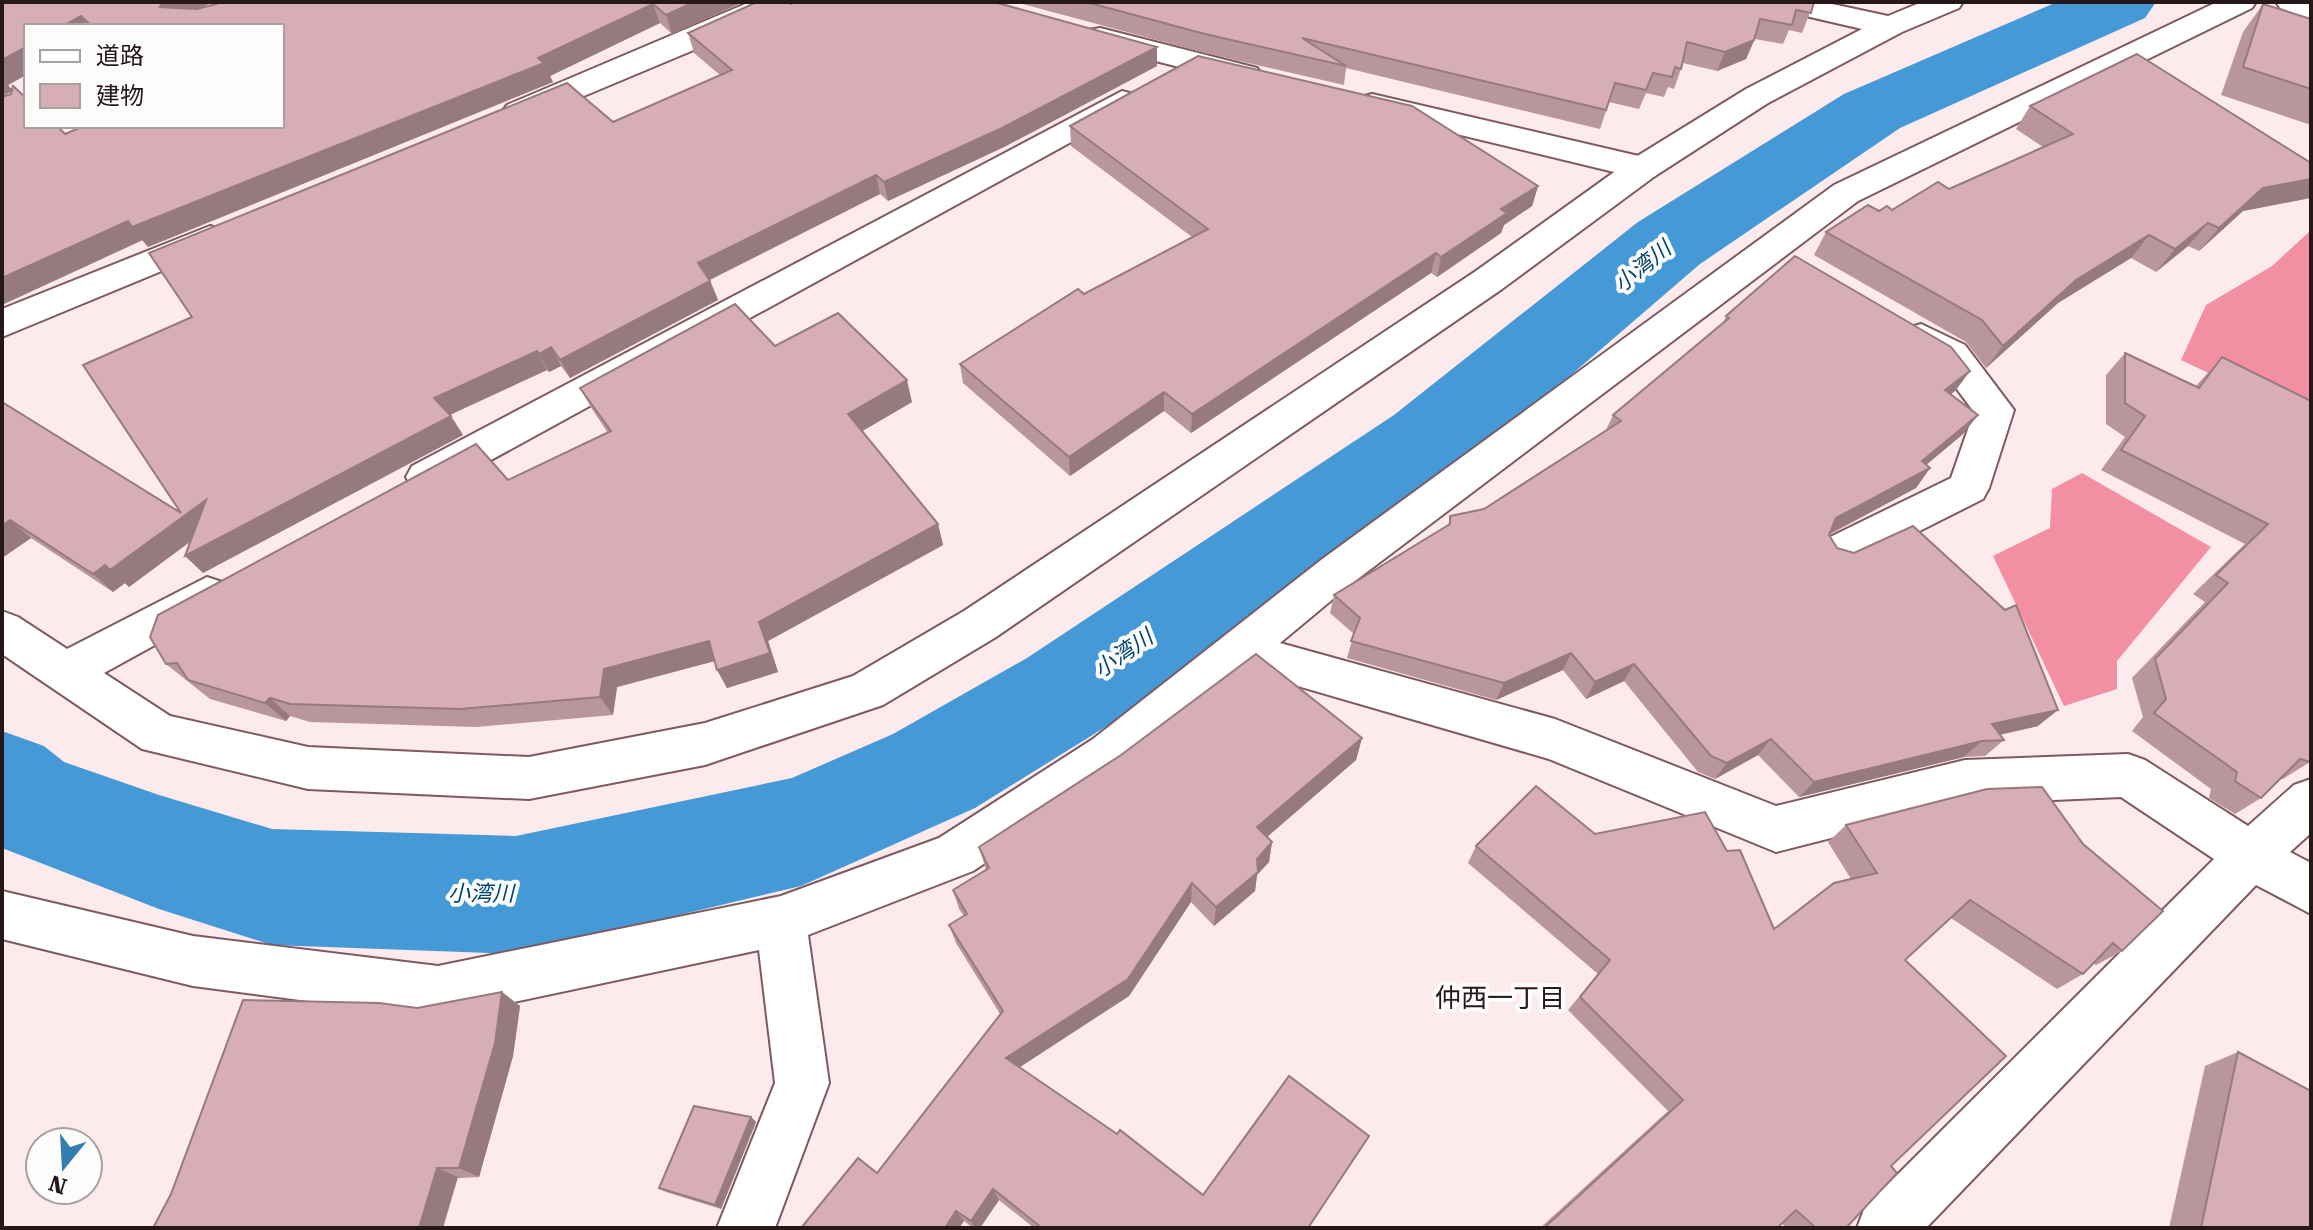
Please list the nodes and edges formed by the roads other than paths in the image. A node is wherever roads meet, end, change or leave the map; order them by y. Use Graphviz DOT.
graph roads {
  1 [pos="773,2"];
  2 [pos="1782,2"];
  3 [pos="1948,2"];
  4 [pos="2241,2"];
  5 [pos="2291,2"];
  6 [pos="2311,10"];
  7 [pos="1891,26"];
  8 [pos="1074,30"];
  9 [pos="1193,63"];
  10 [pos="1271,81"];
  11 [pos="1348,99"];
  12 [pos="481,127"];
  13 [pos="1643,168"];
  14 [pos="234,228"];
  15 [pos="1771,249"];
  16 [pos="1810,272"];
  17 [pos="1887,317"];
  18 [pos="2,324"];
  19 [pos="394,494"];
  20 [pos="1839,552"];
  21 [pos="240,577"];
  22 [pos="2,630"];
  23 [pos="1239,650"];
  24 [pos="65,672"];
  25 [pos="2311,801"];
  26 [pos="2251,856"];
  27 [pos="2311,890"];
  28 [pos="5,921"];
  29 [pos="781,921"];
  30 [pos="746,1228"];
  31 [pos="1886,1228"];
  1 -- 12 [label="street"];
  2 -- 7 [label="street"];
  3 -- 7 [label="street"];
  4 -- 15 [label="street"];
  5 -- 6 [label="street"];
  7 -- 13 [label="street"];
  8 -- 9 [label="street"];
  9 -- 10 [label="street"];
  9 -- 19 [label="street"];
  11 -- 13 [label="street"];
  13 -- 24 [label="street"];
  14 -- 18 [label="street"];
  15 -- 16 [label="street"];
  15 -- 23 [label="street"];
  17 -- 20 [label="street"];
  21 -- 24 [label="street"];
  22 -- 24 [label="street"];
  23 -- 26 [label="street"];
  23 -- 29 [label="street"];
  25 -- 26 [label="street"];
  26 -- 27 [label="street"];
  26 -- 31 [label="street"];
  28 -- 29 [label="street"];
  29 -- 30 [label="street"];
}
